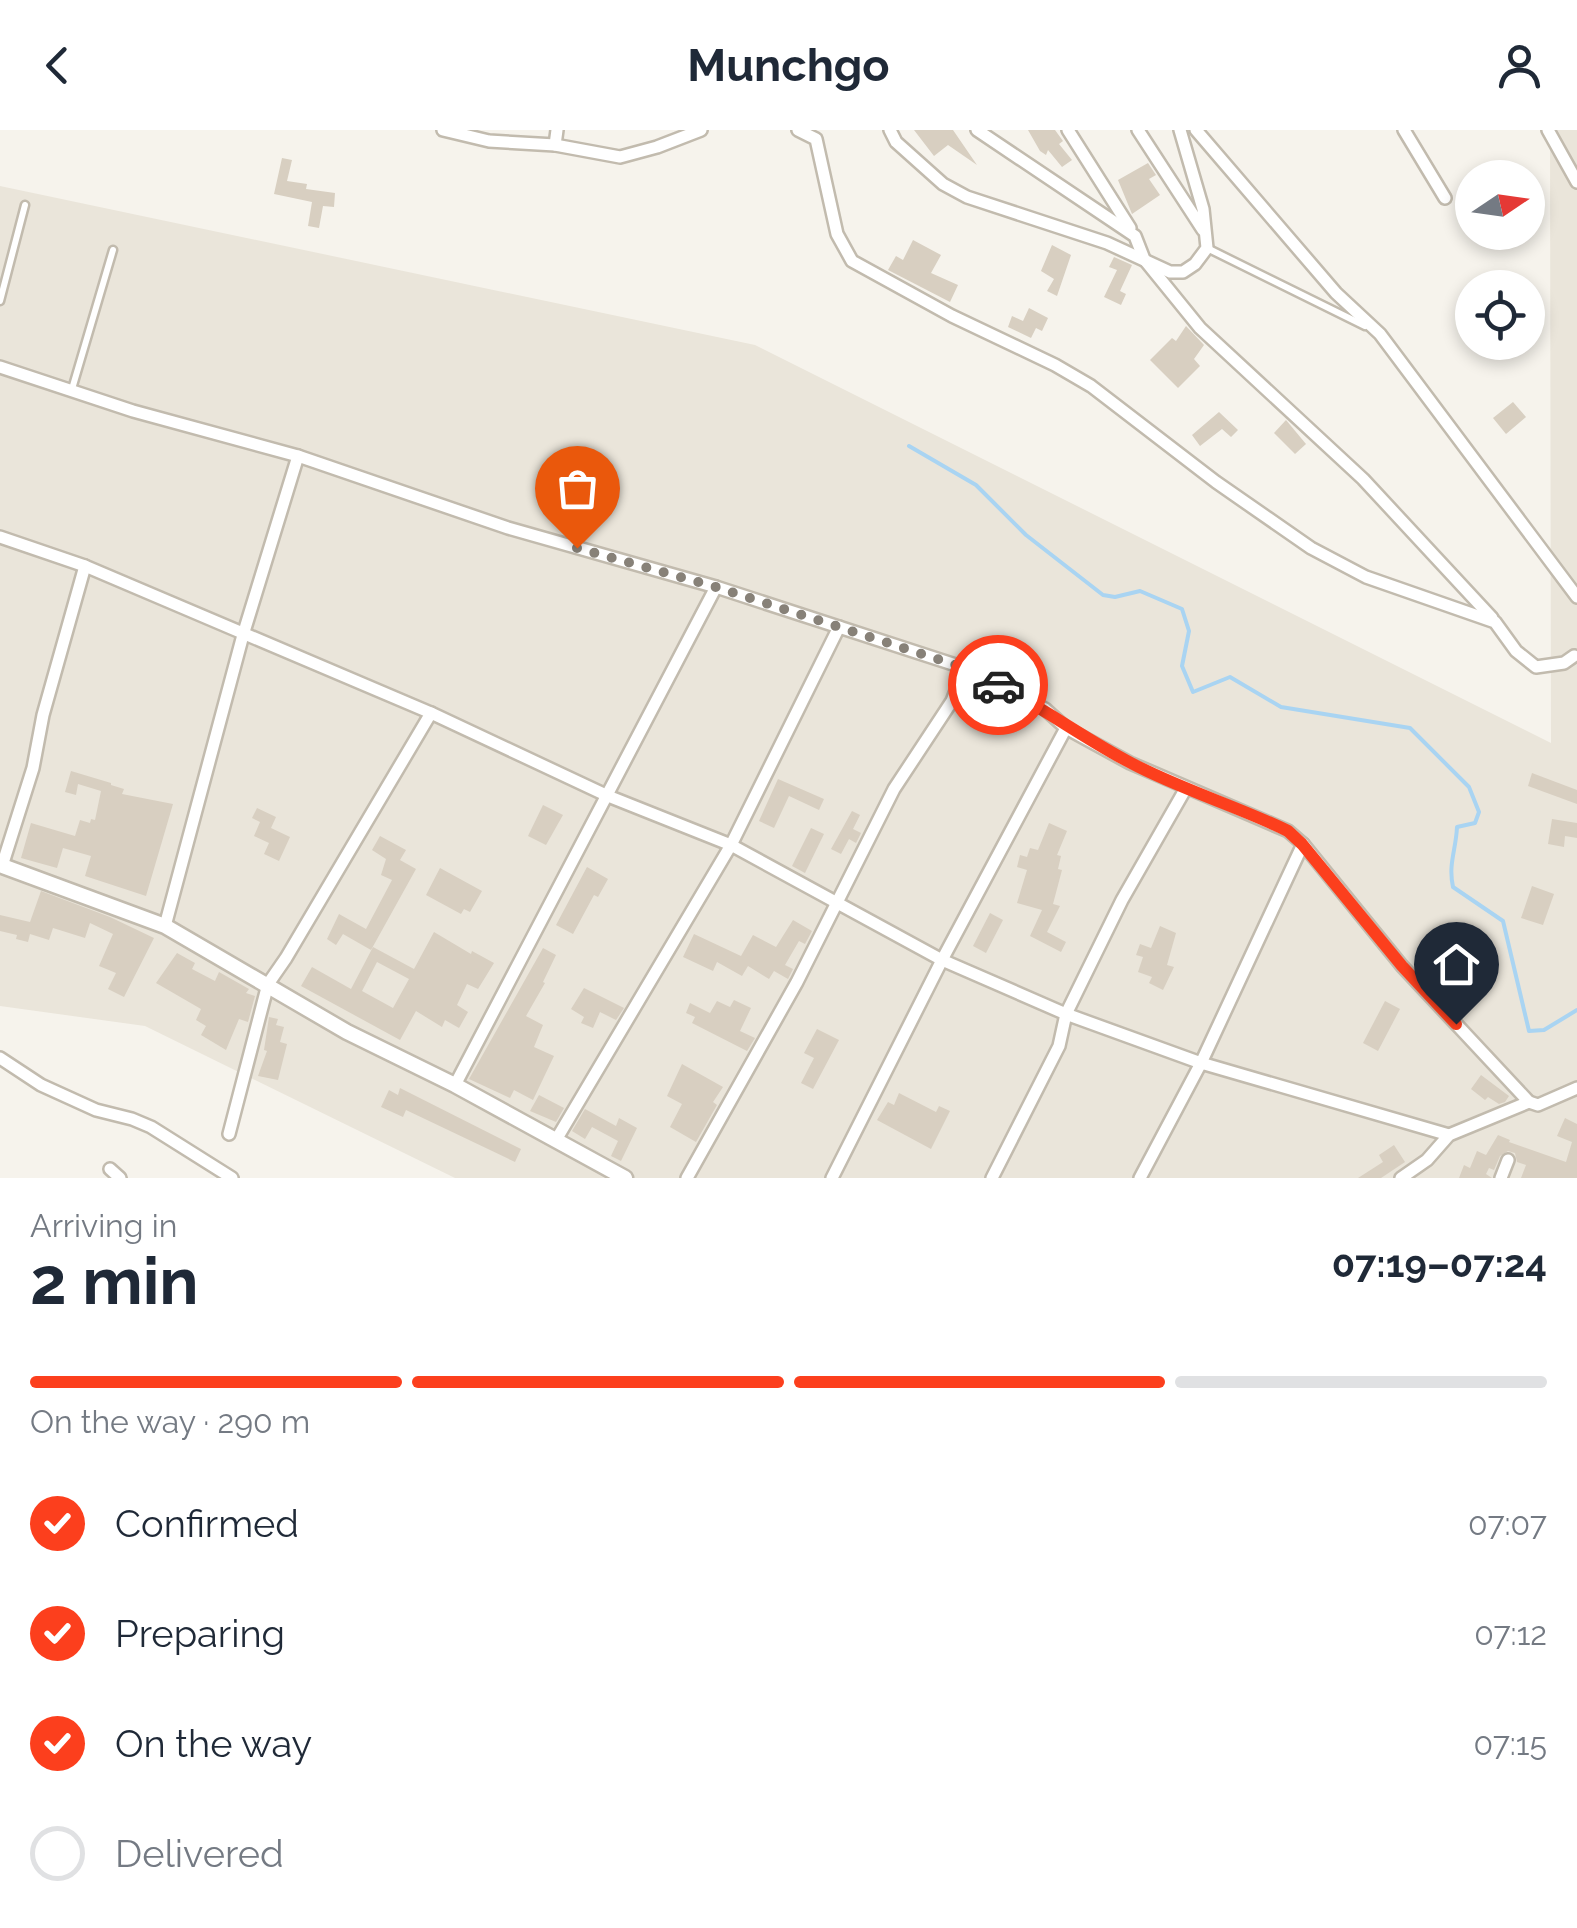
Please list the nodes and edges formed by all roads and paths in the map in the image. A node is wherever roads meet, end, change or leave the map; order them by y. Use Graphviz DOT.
graph roads {
  1 [pos="443,130"];
  2 [pos="557,130"];
  3 [pos="701,130"];
  4 [pos="798,130"];
  5 [pos="890,130"];
  6 [pos="977,130"];
  7 [pos="1068,130"];
  8 [pos="1138,130"];
  9 [pos="1180,130"];
  10 [pos="1196,130"];
  11 [pos="1404,130"];
  12 [pos="1548,130"];
  13 [pos="555,145"];
  14 [pos="1577,182"];
  15 [pos="1445,198"];
  16 [pos="25,205"];
  17 [pos="1206,234"];
  18 [pos="1134,236"];
  19 [pos="1206,248"];
  20 [pos="113,250"];
  21 [pos="1144,259"];
  22 [pos="0,301"];
  23 [pos="1380,334"];
  24 [pos="0,366"];
  25 [pos="72,389"];
  26 [pos="298,456"];
  27 [pos="0,537"];
  28 [pos="86,566"];
  29 [pos="716,587"];
  30 [pos="1577,597"];
  31 [pos="1495,622"];
  32 [pos="839,627"];
  33 [pos="243,635"];
  34 [pos="1576,658"];
  35 [pos="965,668"];
  36 [pos="431,713"];
  37 [pos="1066,728"];
  38 [pos="1186,788"];
  39 [pos="608,796"];
  40 [pos="1302,844"];
  41 [pos="731,846"];
  42 [pos="1,866"];
  43 [pos="839,902"];
  44 [pos="165,926"];
  45 [pos="942,960"];
  46 [pos="268,984"];
  47 [pos="1066,1014"];
  48 [pos="0,1058"];
  49 [pos="1201,1063"];
  50 [pos="456,1085"];
  51 [pos="1577,1088"];
  52 [pos="1528,1102"];
  53 [pos="229,1134"];
  54 [pos="1448,1135"];
  55 [pos="556,1140"];
  56 [pos="1508,1160"];
  57 [pos="232,1178"];
  58 [pos="625,1178"];
  59 [pos="687,1178"];
  60 [pos="832,1178"];
  61 [pos="992,1178"];
  62 [pos="1140,1178"];
  63 [pos="1400,1178"];
  64 [pos="1501,1178"];
  1 -- 13 [label="street"];
  2 -- 13 [label="street"];
  3 -- 13 [label="street"];
  4 -- 31 [label="street"];
  5 -- 21 [label="street"];
  6 -- 18 [label="street"];
  7 -- 18 [label="street"];
  8 -- 17 [label="street"];
  9 -- 17 [label="street"];
  10 -- 23 [label="street"];
  11 -- 15 [label="street"];
  12 -- 14 [label="street"];
  16 -- 22 [label="lane"];
  17 -- 19 [label="street"];
  18 -- 21 [label="street"];
  19 -- 21 [label="street"];
  19 -- 23 [label="lane"];
  20 -- 25 [label="lane"];
  21 -- 31 [label="street"];
  23 -- 30 [label="street"];
  24 -- 25 [label="street"];
  25 -- 26 [label="street"];
  26 -- 29 [label="street"];
  26 -- 33 [label="street"];
  27 -- 28 [label="street"];
  28 -- 33 [label="street"];
  28 -- 42 [label="street"];
  29 -- 32 [label="street"];
  29 -- 39 [label="street"];
  31 -- 34 [label="street"];
  32 -- 35 [label="street"];
  32 -- 41 [label="street"];
  33 -- 36 [label="street"];
  33 -- 44 [label="street"];
  35 -- 37 [label="street"];
  35 -- 43 [label="street"];
  36 -- 39 [label="street"];
  36 -- 46 [label="street"];
  37 -- 38 [label="street"];
  37 -- 45 [label="street"];
  38 -- 40 [label="street"];
  38 -- 47 [label="street"];
  39 -- 41 [label="street"];
  39 -- 50 [label="street"];
  40 -- 49 [label="street"];
  40 -- 52 [label="street"];
  41 -- 43 [label="street"];
  41 -- 55 [label="street"];
  42 -- 44 [label="street"];
  43 -- 45 [label="street"];
  43 -- 59 [label="street"];
  44 -- 46 [label="street"];
  45 -- 47 [label="street"];
  45 -- 60 [label="street"];
  46 -- 50 [label="street"];
  46 -- 53 [label="street"];
  47 -- 49 [label="street"];
  47 -- 61 [label="street"];
  48 -- 57 [label="street"];
  49 -- 54 [label="street"];
  49 -- 62 [label="street"];
  50 -- 55 [label="street"];
  51 -- 52 [label="street"];
  52 -- 54 [label="street"];
  54 -- 63 [label="street"];
  55 -- 58 [label="street"];
  56 -- 64 [label="street"];
}
